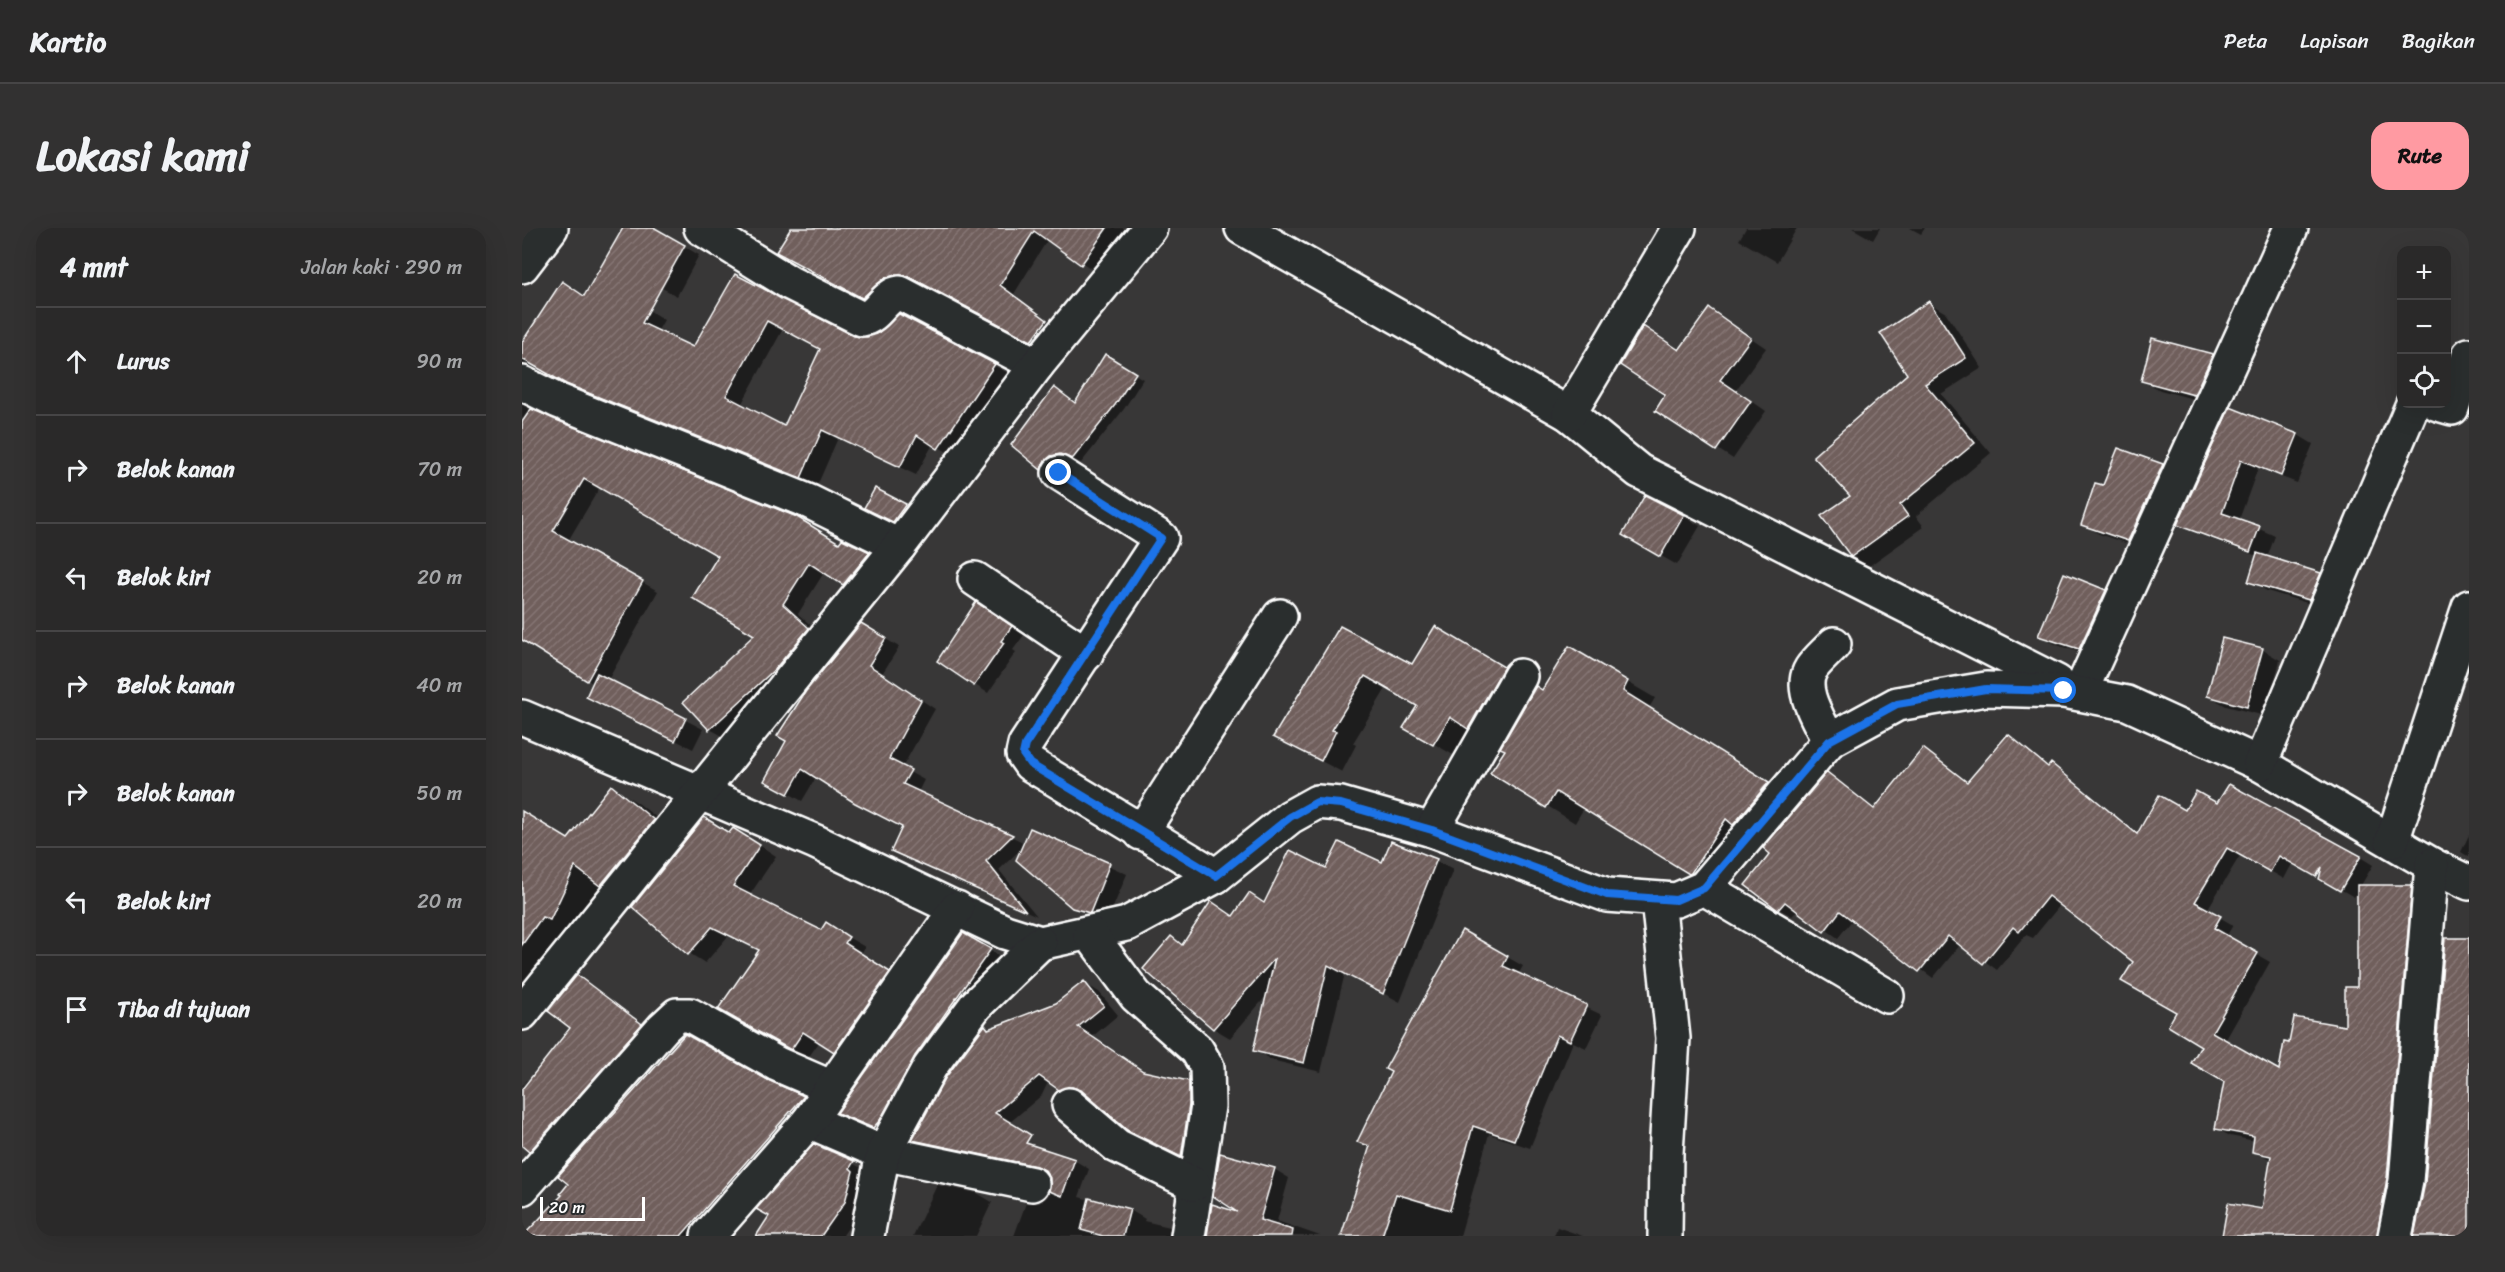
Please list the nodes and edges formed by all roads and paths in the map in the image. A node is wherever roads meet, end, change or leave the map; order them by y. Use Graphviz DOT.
graph roads {
  1 [pos="701,228"];
  2 [pos="1150,228"];
  3 [pos="1242,228"];
  4 [pos="1679,228"];
  5 [pos="2291,228"];
  6 [pos="542,232"];
  7 [pos="522,266"];
  8 [pos="2469,354"];
  9 [pos="1037,364"];
  10 [pos="522,384"];
  11 [pos="2411,408"];
  12 [pos="2451,408"];
  13 [pos="1569,414"];
  14 [pos="1059,473"];
  15 [pos="898,546"];
  16 [pos="975,579"];
  17 [pos="2469,607"];
  18 [pos="1280,616"];
  19 [pos="1834,644"];
  20 [pos="1086,654"];
  21 [pos="1520,676"];
  22 [pos="2072,692"];
  23 [pos="522,717"];
  24 [pos="1829,741"];
  25 [pos="2260,764"];
  26 [pos="700,791"];
  27 [pos="1432,830"];
  28 [pos="1141,832"];
  29 [pos="2392,841"];
  30 [pos="2433,865"];
  31 [pos="1216,876"];
  32 [pos="2469,883"];
  33 [pos="1704,888"];
  34 [pos="1659,900"];
  35 [pos="957,908"];
  36 [pos="1090,934"];
  37 [pos="1040,943"];
  38 [pos="1887,996"];
  39 [pos="522,1012"];
  40 [pos="830,1087"];
  41 [pos="1069,1105"];
  42 [pos="809,1120"];
  43 [pos="883,1153"];
  44 [pos="1032,1184"];
  45 [pos="1194,1184"];
  46 [pos="522,1188"];
  47 [pos="708,1236"];
  48 [pos="867,1236"];
  49 [pos="1188,1236"];
  50 [pos="1665,1236"];
  51 [pos="2395,1236"];
  1 -- 9 [label="street"];
  2 -- 9 [label="street"];
  3 -- 13 [label="street"];
  4 -- 13 [label="street"];
  5 -- 22 [label="street"];
  6 -- 7 [label="street"];
  8 -- 12 [label="street"];
  9 -- 15 [label="street"];
  10 -- 15 [label="street"];
  11 -- 25 [label="street"];
  13 -- 22 [label="street"];
  14 -- 20 [label="street"];
  15 -- 26 [label="street"];
  16 -- 20 [label="street"];
  17 -- 29 [label="street"];
  18 -- 28 [label="street"];
  19 -- 24 [label="street"];
  20 -- 28 [label="street"];
  21 -- 27 [label="street"];
  22 -- 24 [label="street"];
  22 -- 25 [label="street"];
  23 -- 26 [label="street"];
  24 -- 33 [label="street"];
  25 -- 29 [label="street"];
  26 -- 35 [label="street"];
  26 -- 39 [label="street"];
  27 -- 31 [label="street"];
  27 -- 34 [label="street"];
  28 -- 31 [label="street"];
  29 -- 30 [label="street"];
  30 -- 32 [label="street"];
  30 -- 51 [label="street"];
  31 -- 36 [label="street"];
  33 -- 34 [label="street"];
  33 -- 38 [label="street"];
  34 -- 50 [label="street"];
  35 -- 37 [label="street"];
  35 -- 40 [label="street"];
  36 -- 37 [label="street"];
  36 -- 45 [label="street"];
  37 -- 43 [label="street"];
  40 -- 42 [label="street"];
  40 -- 46 [label="street"];
  41 -- 45 [label="street"];
  42 -- 43 [label="street"];
  42 -- 47 [label="street"];
  43 -- 44 [label="street"];
  43 -- 48 [label="street"];
  45 -- 49 [label="street"];
}
